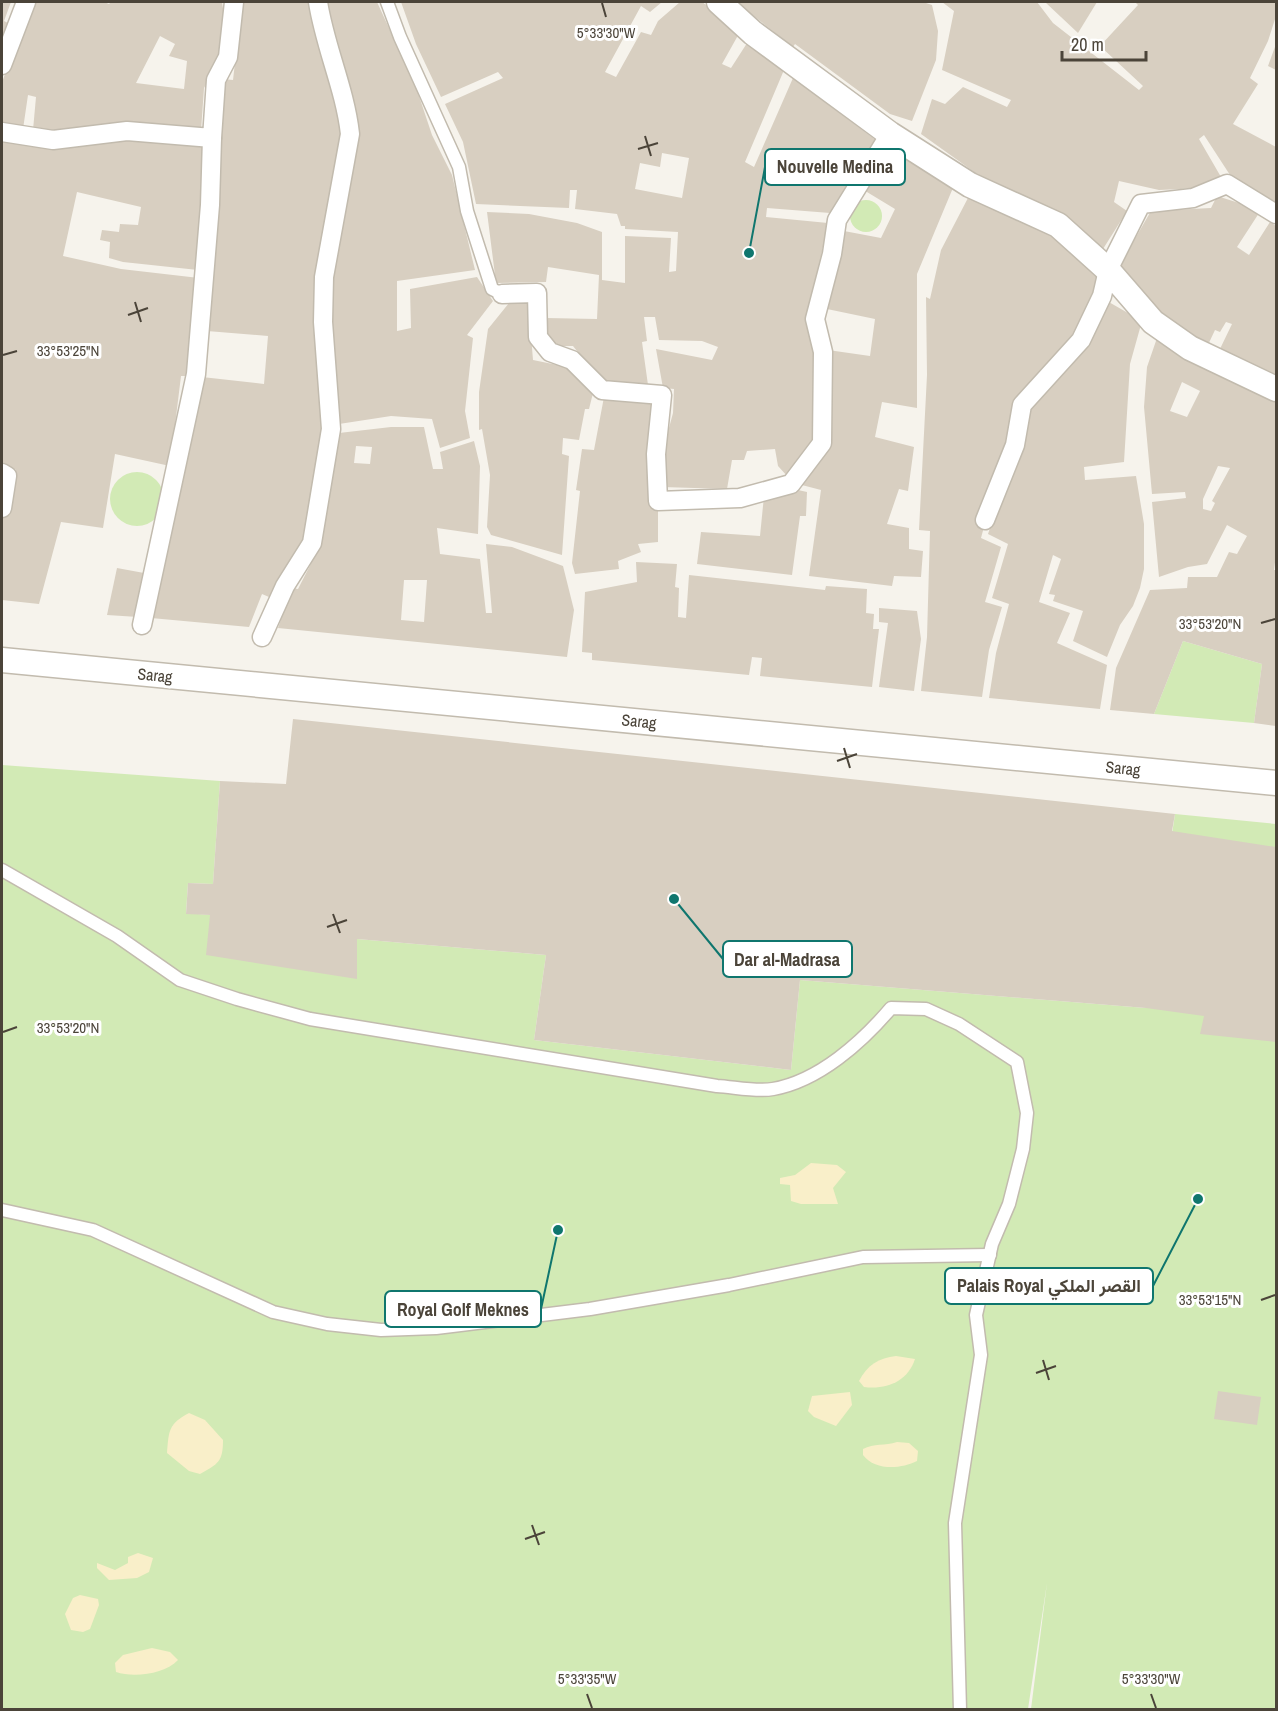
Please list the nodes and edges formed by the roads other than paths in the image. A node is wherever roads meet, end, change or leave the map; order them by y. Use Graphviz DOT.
graph roads {
  1 [pos="26,2"];
  2 [pos="234,2"];
  3 [pos="318,2"];
  4 [pos="387,2"];
  5 [pos="720,2"];
  6 [pos="2,65"];
  7 [pos="2,132"];
  8 [pos="890,134"];
  9 [pos="212,138"];
  10 [pos="1276,214"];
  11 [pos="1108,270"];
  12 [pos="502,294"];
  13 [pos="1276,389"];
  14 [pos="2,473"];
  15 [pos="2,508"];
  16 [pos="985,520"];
  17 [pos="142,625"];
  18 [pos="262,637"];
  19 [pos="2,660"];
  20 [pos="1276,783"];
  21 [pos="2,870"];
  22 [pos="2,1210"];
  23 [pos="990,1255"];
  24 [pos="960,1710"];
  1 -- 6 [label="street"];
  2 -- 9 [label="street"];
  3 -- 18 [label="street"];
  4 -- 12 [label="lane"];
  5 -- 8 [label="street"];
  7 -- 9 [label="street"];
  8 -- 11 [label="street"];
  8 -- 12 [label="street"];
  9 -- 17 [label="street"];
  10 -- 11 [label="street"];
  11 -- 13 [label="street"];
  11 -- 16 [label="street"];
  14 -- 15 [label="street"];
  19 -- 20 [label="street, Sarag"];
  21 -- 23 [label="lane"];
  22 -- 23 [label="lane"];
  23 -- 24 [label="lane"];
}
